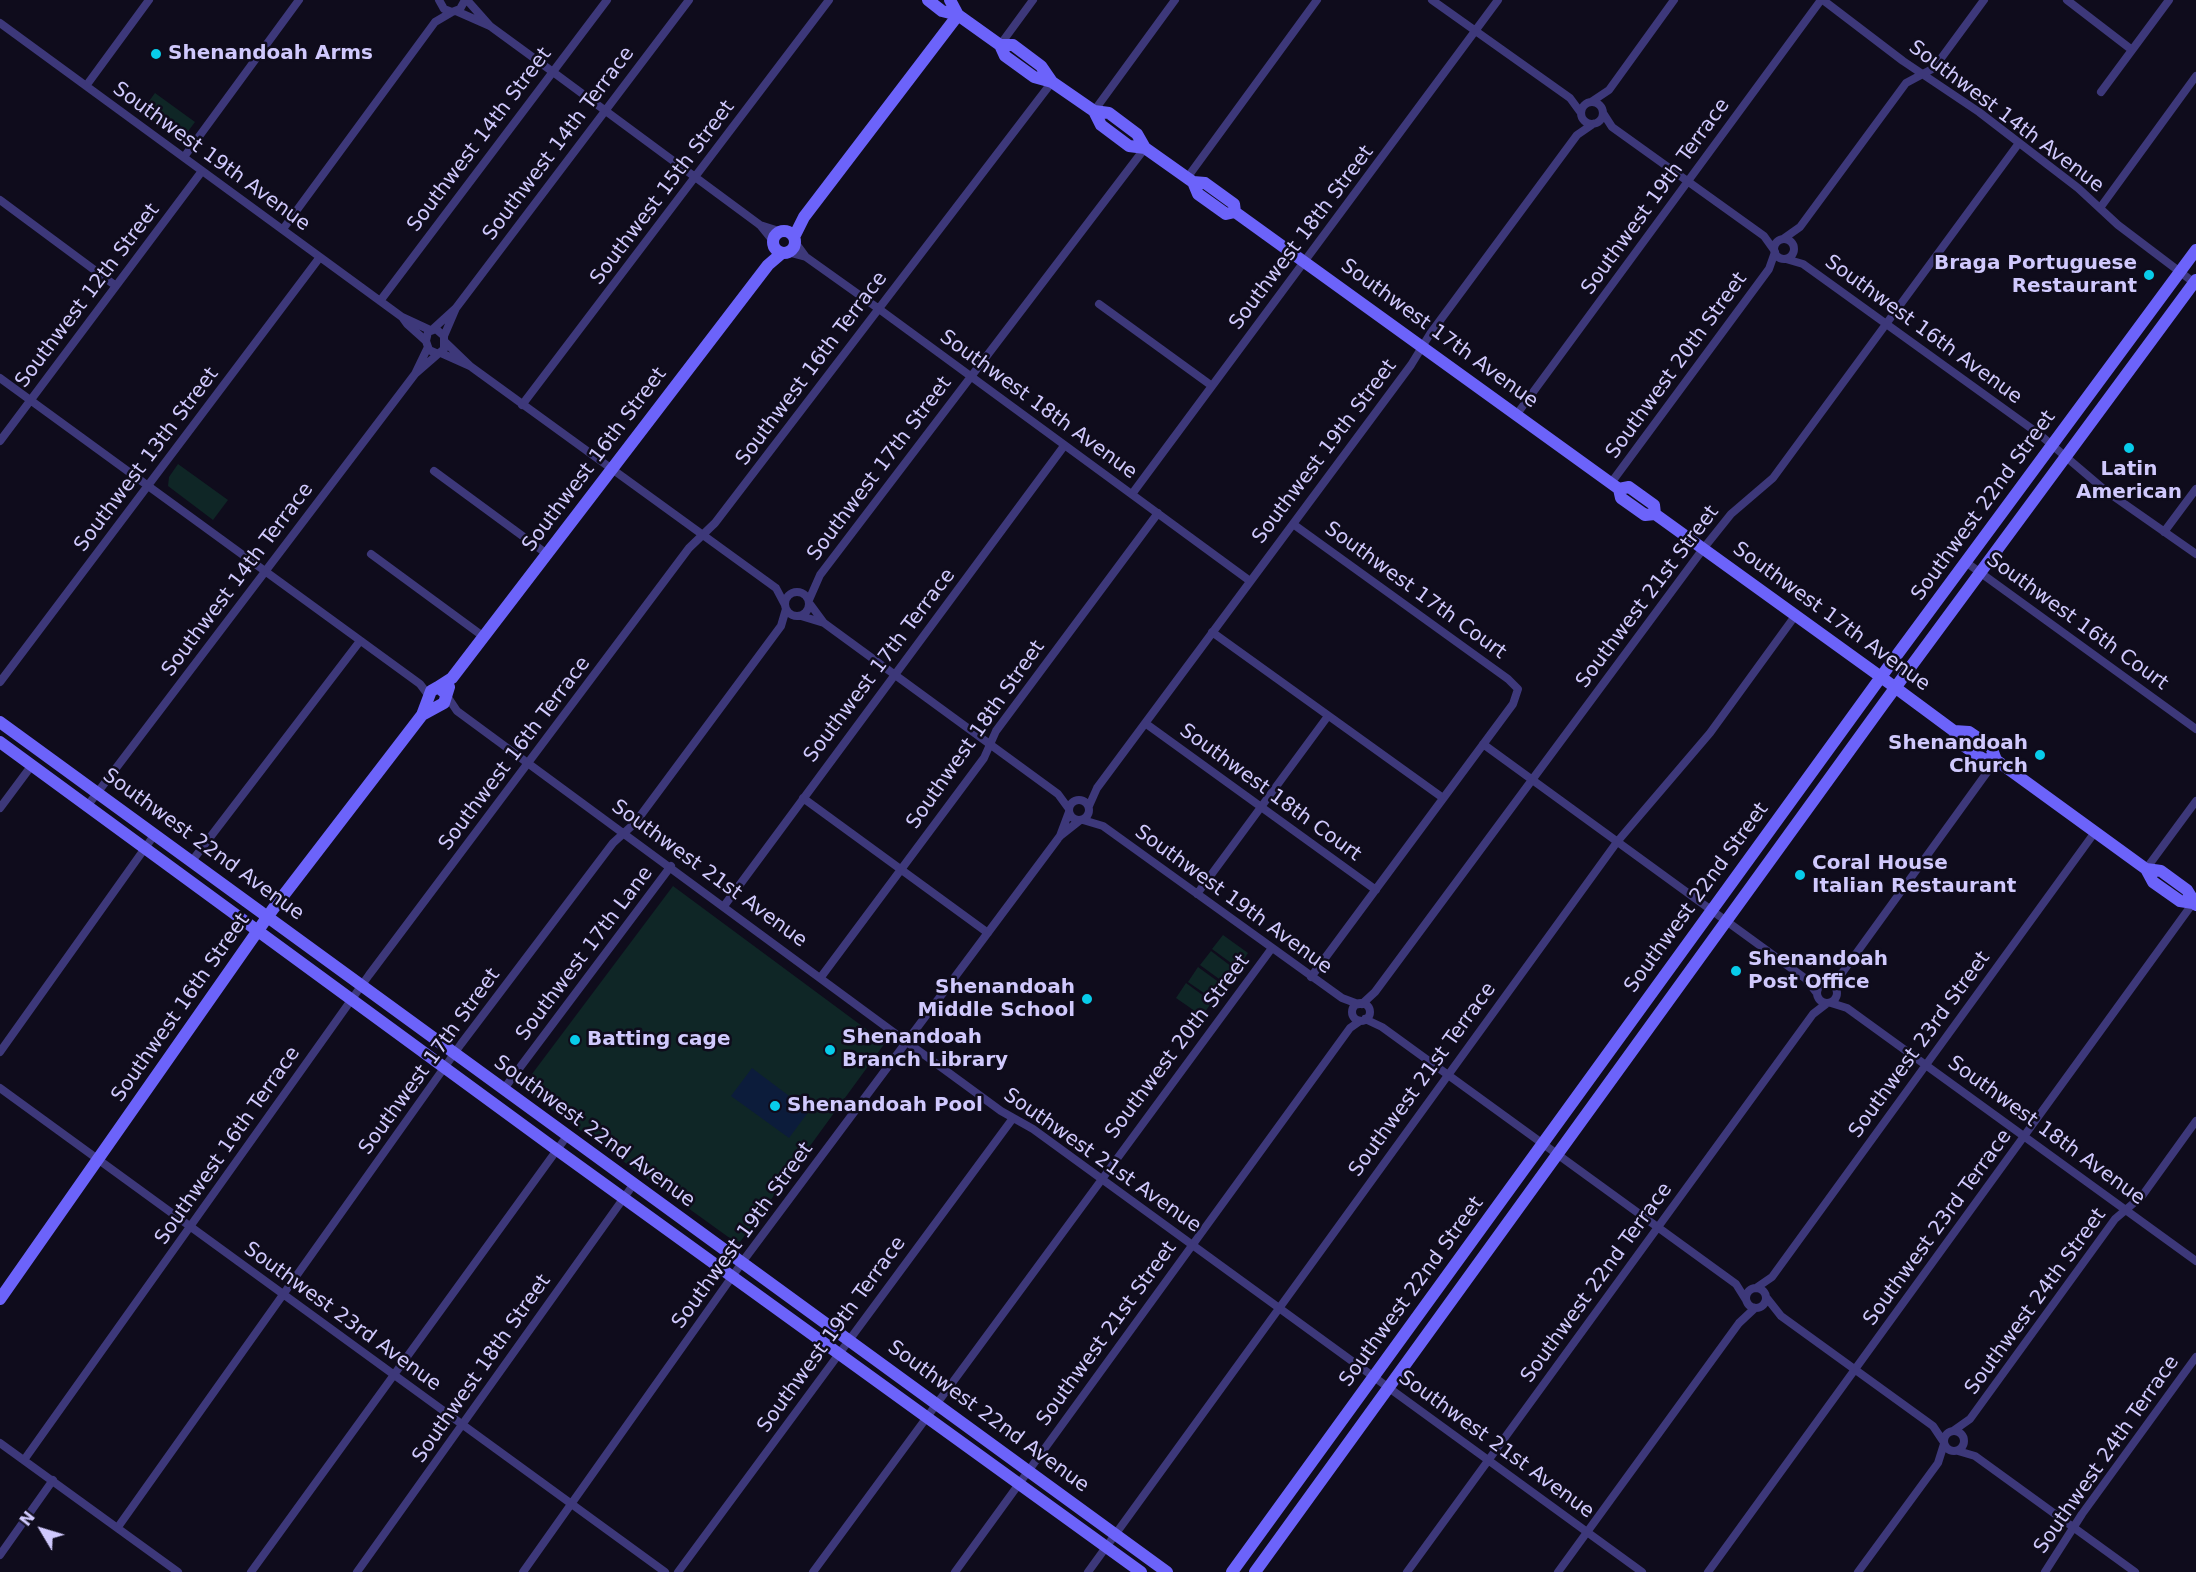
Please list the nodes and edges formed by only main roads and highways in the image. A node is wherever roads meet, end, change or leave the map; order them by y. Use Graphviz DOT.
graph roads {
  1 [pos="927,0"];
  2 [pos="950,0"];
  3 [pos="958,15"];
  4 [pos="2196,250"];
  5 [pos="2195,282"];
  6 [pos="1881,677"];
  7 [pos="1895,688"];
  8 [pos="0,722"];
  9 [pos="0,741"];
  10 [pos="2195,904"];
  11 [pos="268,916"];
  12 [pos="260,930"];
  13 [pos="0,1299"];
  14 [pos="1141,1572"];
  15 [pos="1167,1572"];
  16 [pos="1233,1572"];
  17 [pos="1255,1572"];
  1 -- 3 [label="main road, Southwest 17th Avenue"];
  2 -- 3 [label="main road, Southwest 17th Avenue"];
  3 -- 6 [label="main road, Southwest 17th Avenue"];
  3 -- 11 [label="main road, Southwest 16th Street"];
  4 -- 6 [label="main road, Southwest 22nd Street"];
  5 -- 7 [label="main road, Southwest 22nd Street"];
  6 -- 7 [label="main road, Southwest 17th Avenue"];
  6 -- 16 [label="main road, Southwest 22nd Street"];
  7 -- 10 [label="main road, Southwest 17th Avenue"];
  7 -- 17 [label="main road, Southwest 22nd Street"];
  8 -- 11 [label="main road, Southwest 22nd Avenue"];
  9 -- 12 [label="main road, Southwest 22nd Avenue"];
  11 -- 12 [label="main road, Southwest 16th Street"];
  11 -- 15 [label="main road, Southwest 22nd Avenue"];
  12 -- 13 [label="main road, Southwest 16th Street"];
  12 -- 14 [label="main road, Southwest 22nd Avenue"];
}
